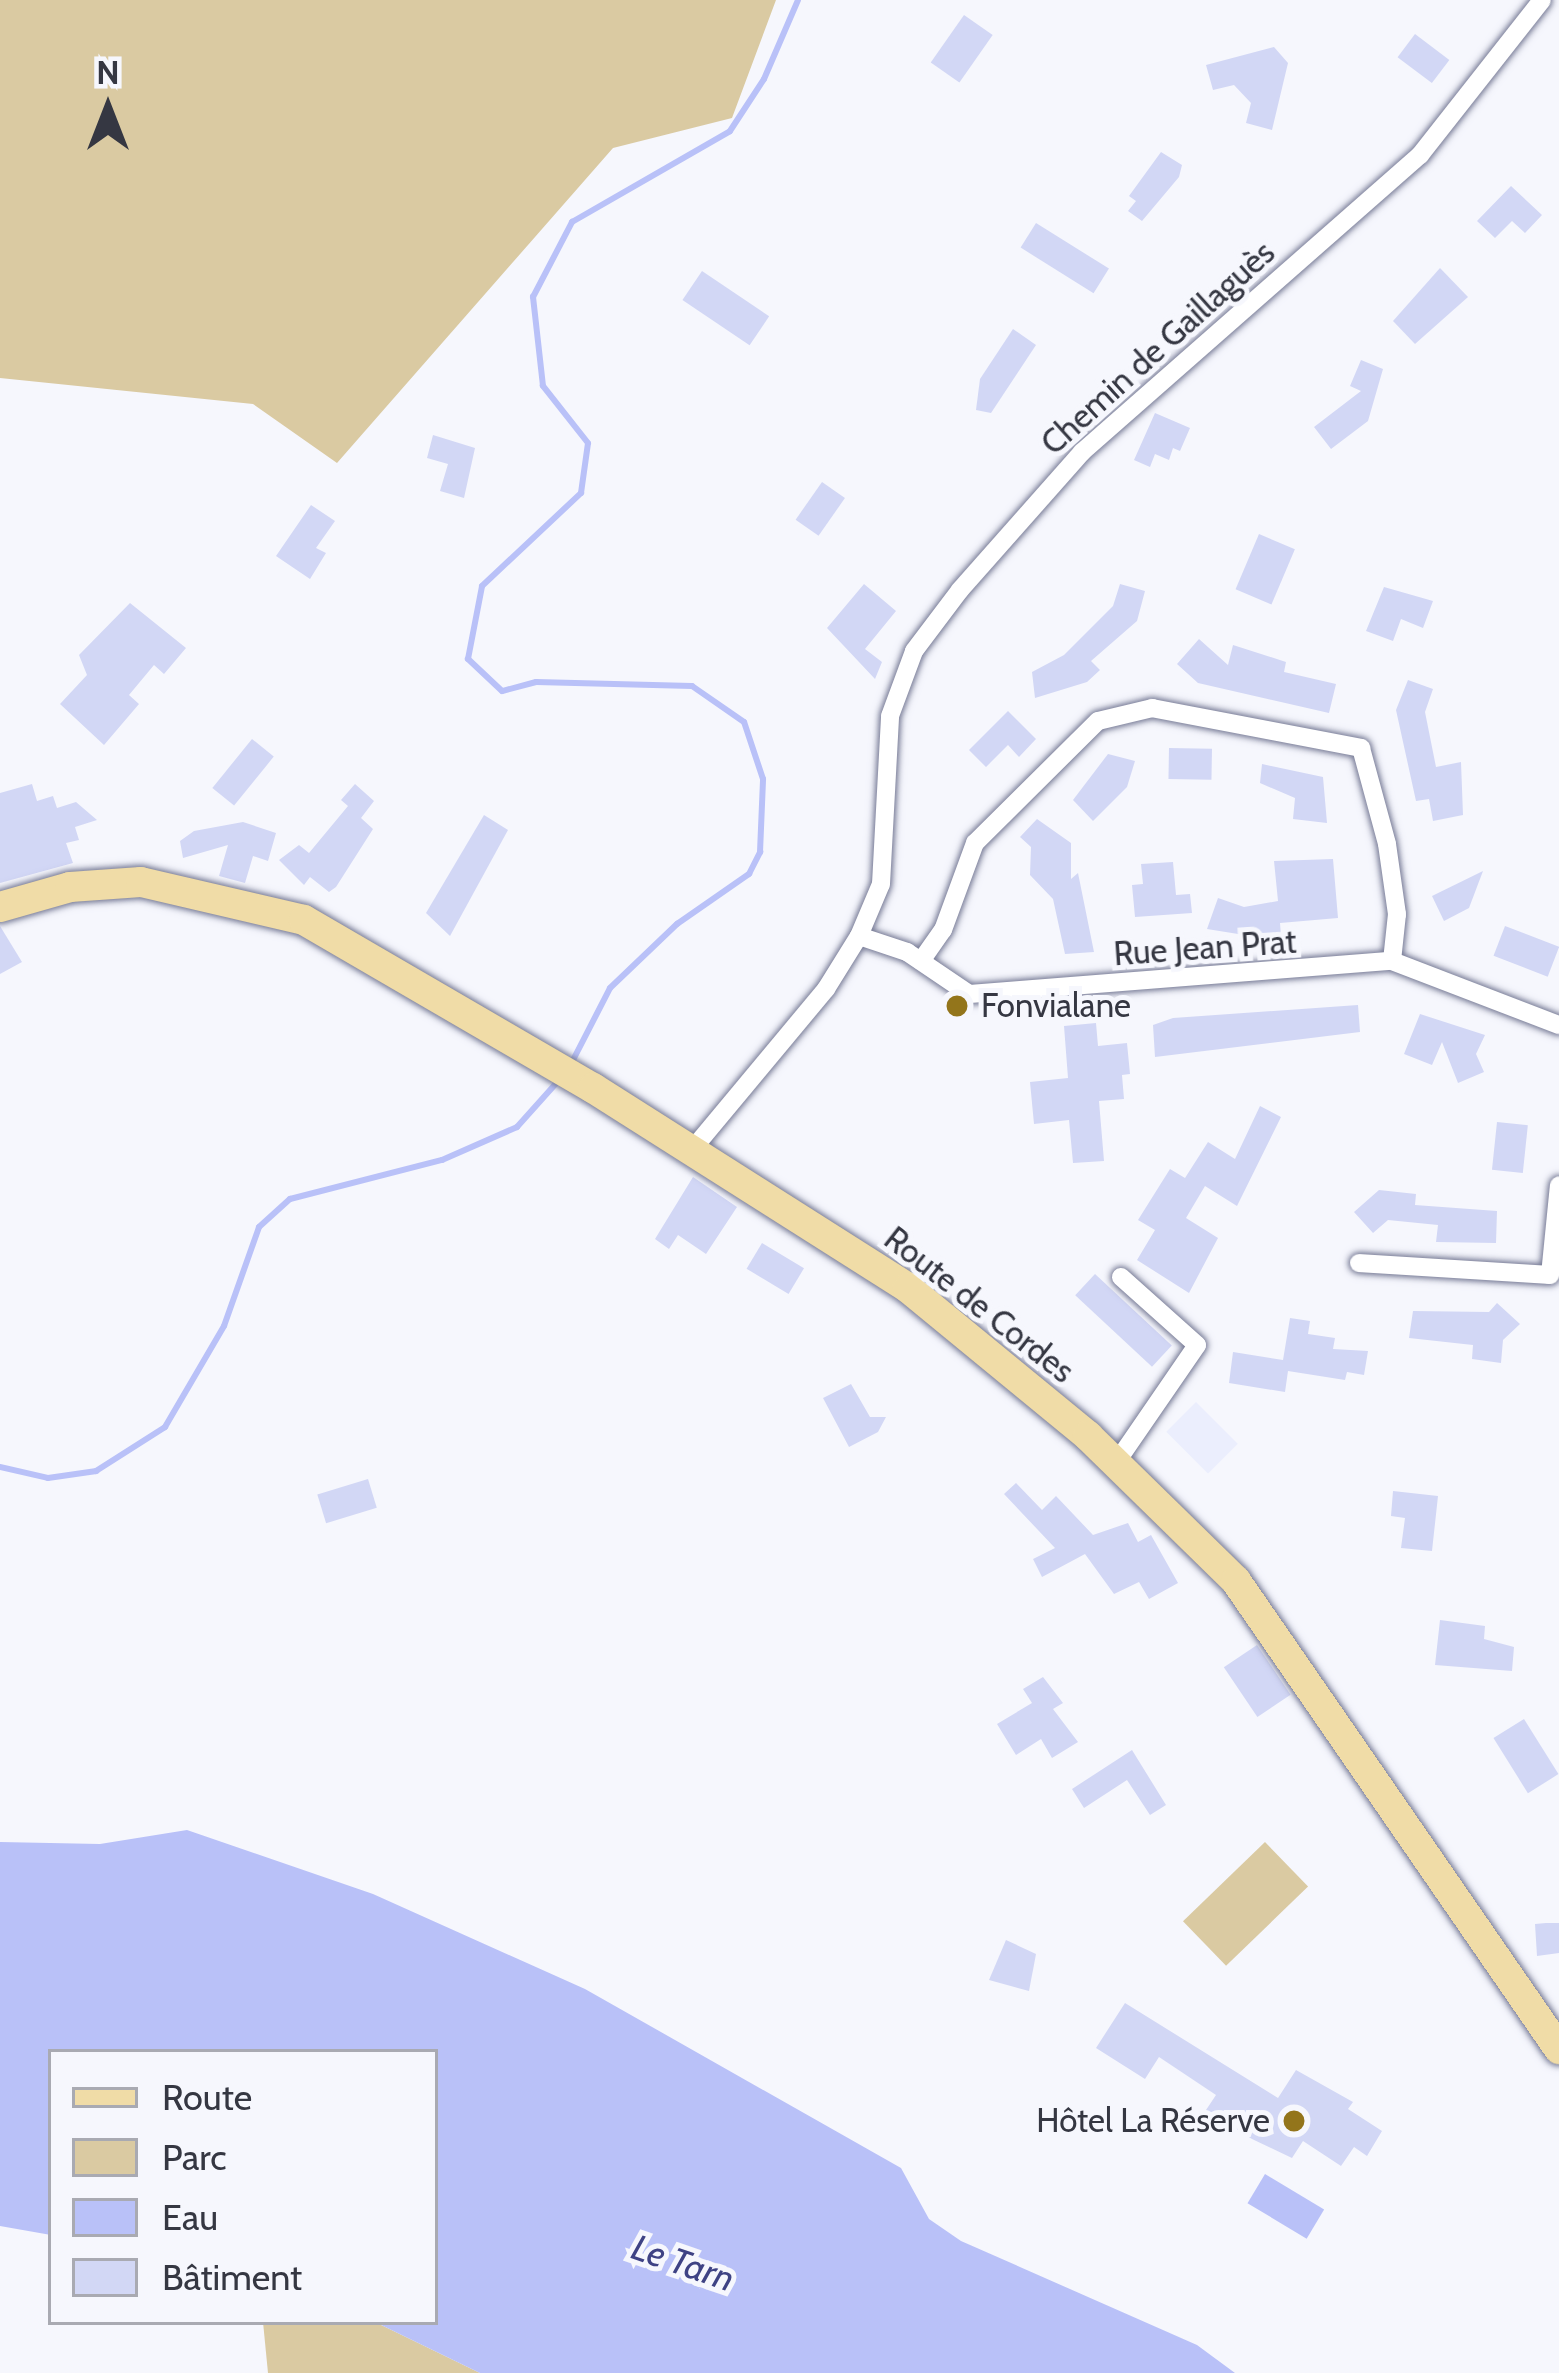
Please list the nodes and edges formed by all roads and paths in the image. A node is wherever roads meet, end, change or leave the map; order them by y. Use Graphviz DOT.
graph roads {
  1 [pos="1542,0"];
  2 [pos="0,907"];
  3 [pos="860,936"];
  4 [pos="921,961"];
  5 [pos="1392,961"];
  6 [pos="1559,1025"];
  7 [pos="691,1150"];
  8 [pos="1559,1185"];
  9 [pos="1359,1263"];
  10 [pos="1121,1276"];
  11 [pos="1116,1463"];
  12 [pos="1559,2049"];
  1 -- 3 [label="street, Chemin de Gaillaguès"];
  2 -- 7 [label="main road, Route de Cordes"];
  3 -- 4 [label="street, Rue Jean Prat"];
  3 -- 7 [label="street, Chemin de Gaillaguès"];
  4 -- 5 [label="street, Rue Jean Prat"];
  4 -- 5 [label="street"];
  5 -- 6 [label="street, Rue Jean Prat"];
  7 -- 11 [label="main road, Route de Cordes"];
  8 -- 9 [label="street"];
  10 -- 11 [label="street"];
  11 -- 12 [label="main road, Route de Cordes"];
}
